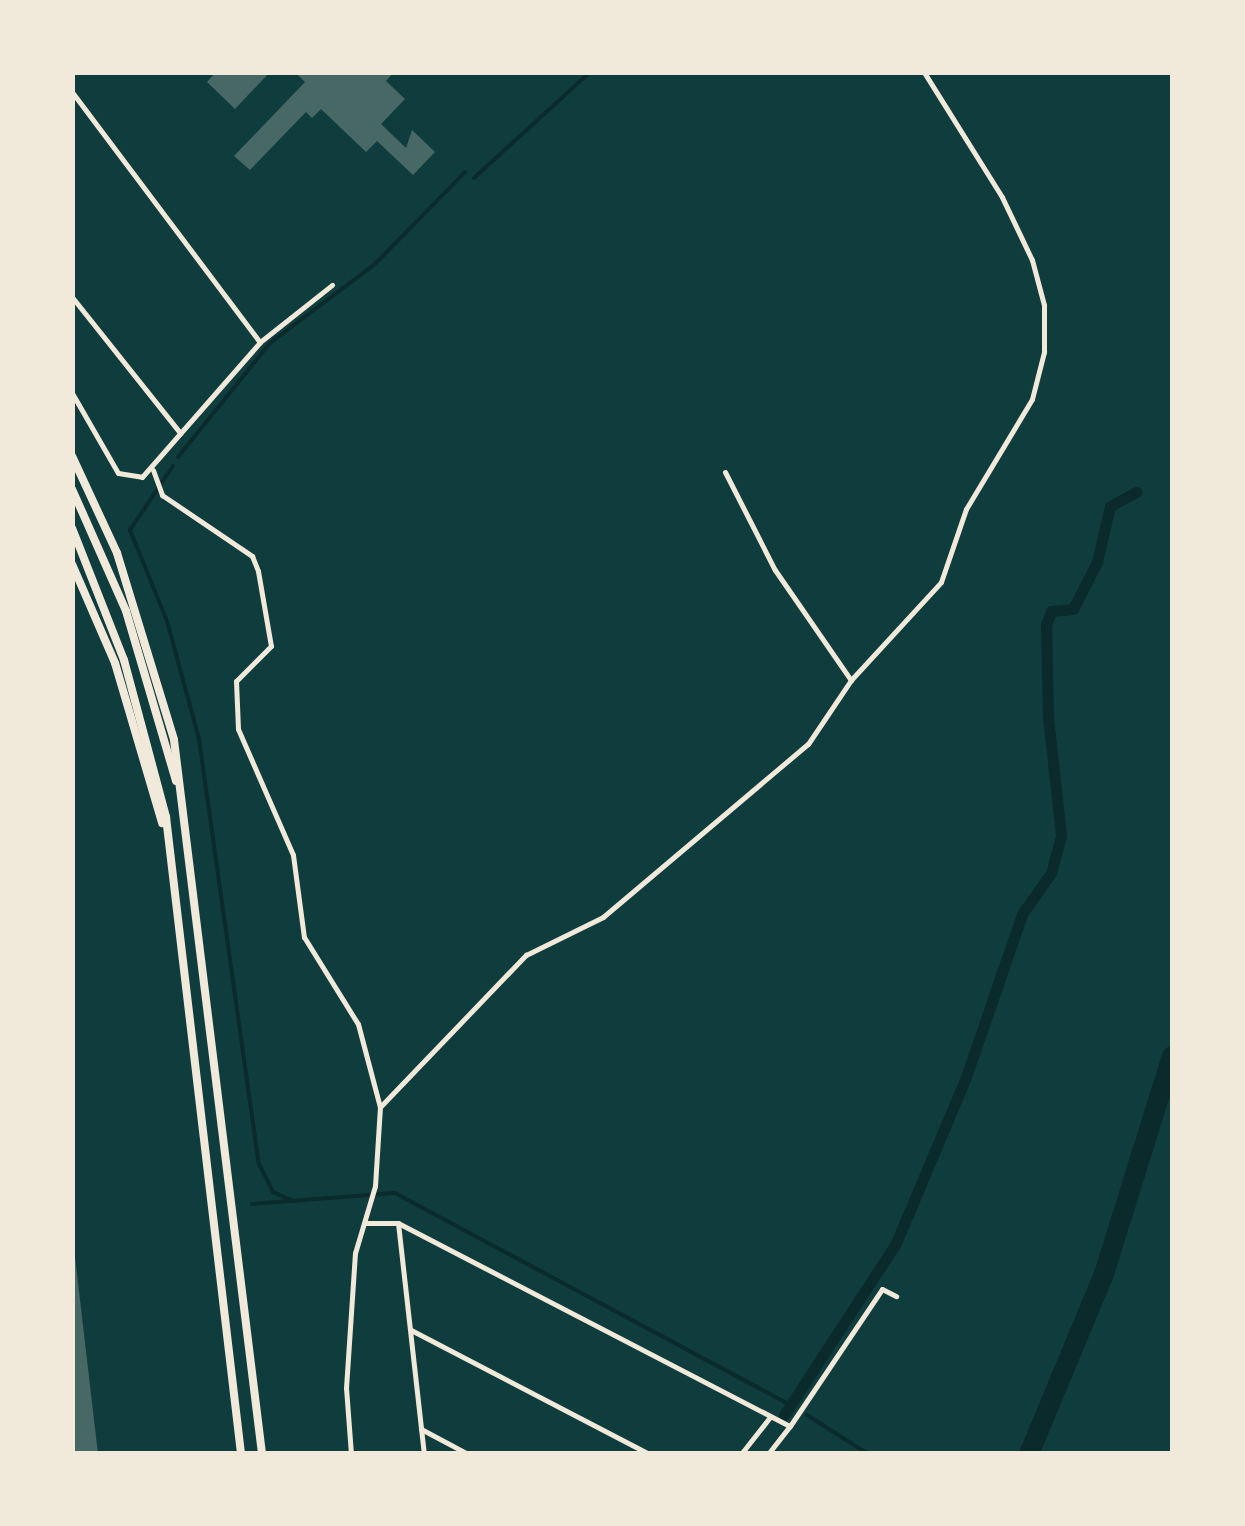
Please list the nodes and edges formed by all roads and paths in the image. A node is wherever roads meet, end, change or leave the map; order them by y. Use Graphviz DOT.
graph roads {
  1 [pos="924,72"];
  2 [pos="72,92"];
  3 [pos="332,285"];
  4 [pos="72,296"];
  5 [pos="260,342"];
  6 [pos="72,393"];
  7 [pos="180,433"];
  8 [pos="72,456"];
  9 [pos="153,470"];
  10 [pos="726,472"];
  11 [pos="72,489"];
  12 [pos="72,528"];
  13 [pos="72,564"];
  14 [pos="851,680"];
  15 [pos="184,815"];
  16 [pos="177,890"];
  17 [pos="380,1107"];
  18 [pos="365,1223"];
  19 [pos="398,1223"];
  20 [pos="896,1296"];
  21 [pos="410,1330"];
  22 [pos="770,1416"];
  23 [pos="790,1426"];
  24 [pos="421,1429"];
  25 [pos="241,1454"];
  26 [pos="262,1454"];
  27 [pos="351,1454"];
  28 [pos="424,1454"];
  29 [pos="468,1454"];
  30 [pos="649,1454"];
  31 [pos="741,1454"];
  32 [pos="768,1454"];
  1 -- 14 [label="street"];
  2 -- 5 [label="street"];
  3 -- 5 [label="street"];
  4 -- 7 [label="street"];
  5 -- 7 [label="street"];
  6 -- 9 [label="street"];
  7 -- 9 [label="street"];
  8 -- 15 [label="highway"];
  9 -- 17 [label="street"];
  10 -- 14 [label="street"];
  11 -- 15 [label="highway"];
  12 -- 16 [label="highway"];
  13 -- 16 [label="highway"];
  14 -- 17 [label="street"];
  15 -- 26 [label="highway"];
  16 -- 25 [label="highway"];
  17 -- 18 [label="street"];
  18 -- 19 [label="street"];
  18 -- 27 [label="street"];
  19 -- 21 [label="street"];
  19 -- 22 [label="street"];
  20 -- 23 [label="street"];
  21 -- 24 [label="street"];
  21 -- 30 [label="street"];
  22 -- 23 [label="street"];
  22 -- 31 [label="street"];
  23 -- 32 [label="street"];
  24 -- 28 [label="street"];
  24 -- 29 [label="street"];
}
